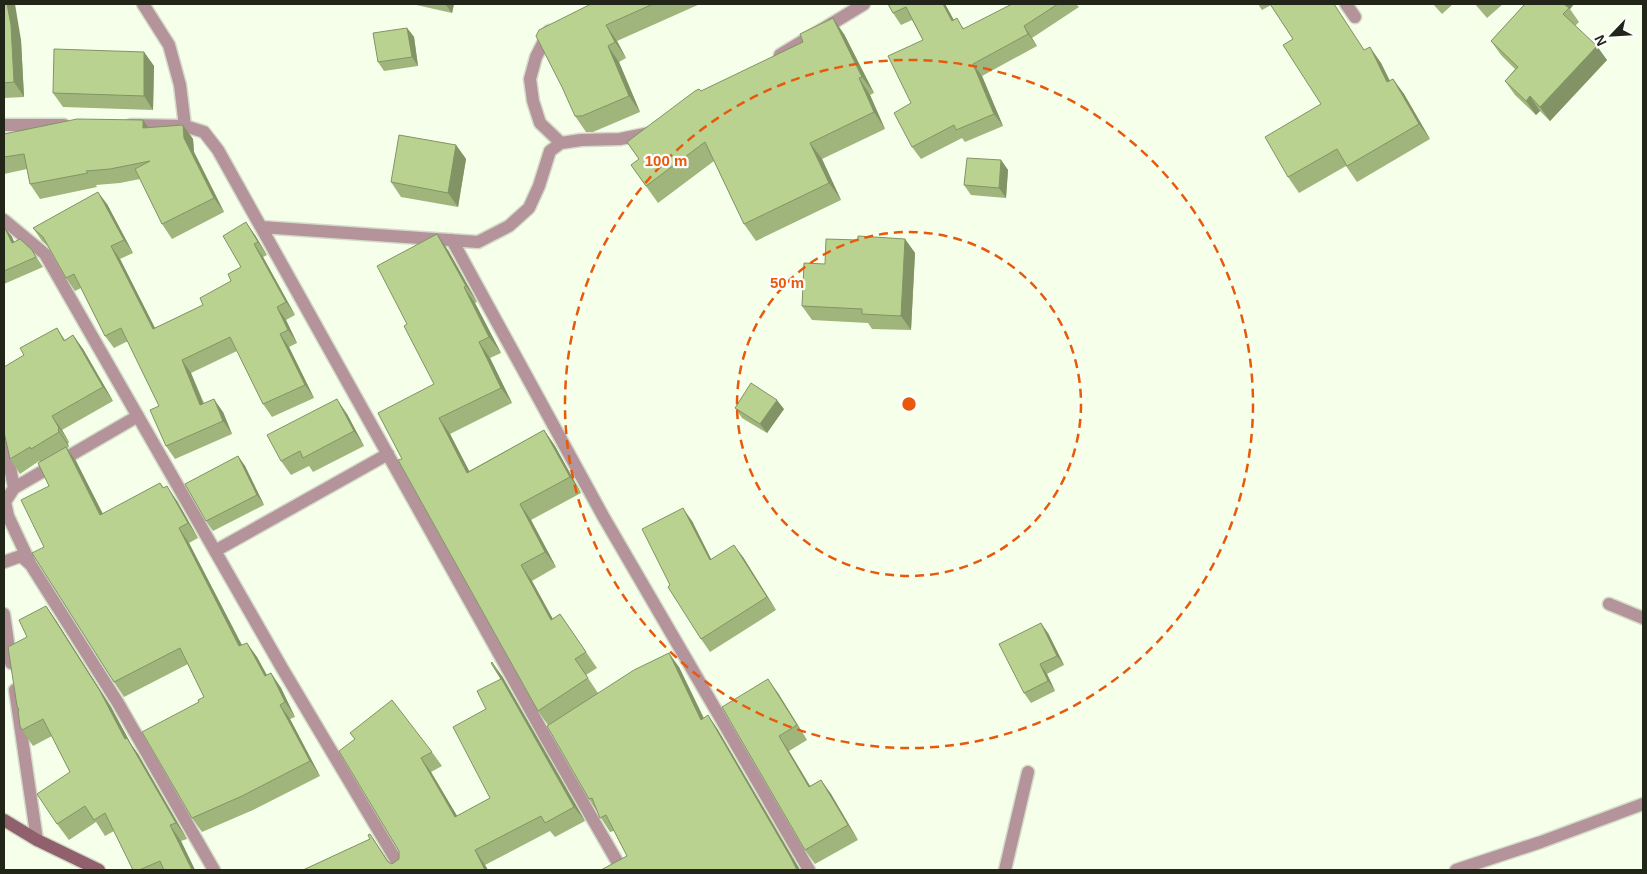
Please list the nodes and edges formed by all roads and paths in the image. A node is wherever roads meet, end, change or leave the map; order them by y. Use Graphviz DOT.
graph roads {
  1 [pos="143,4"];
  2 [pos="864,4"];
  3 [pos="1346,4"];
  4 [pos="1355,17"];
  5 [pos="549,31"];
  6 [pos="773,59"];
  7 [pos="4,125"];
  8 [pos="80,125"];
  9 [pos="118,125"];
  10 [pos="185,126"];
  11 [pos="658,128"];
  12 [pos="561,143"];
  13 [pos="4,220"];
  14 [pos="262,227"];
  15 [pos="452,240"];
  16 [pos="138,416"];
  17 [pos="4,436"];
  18 [pos="388,454"];
  19 [pos="14,488"];
  20 [pos="215,552"];
  21 [pos="4,562"];
  22 [pos="31,565"];
  23 [pos="1609,604"];
  24 [pos="4,614"];
  25 [pos="1643,618"];
  26 [pos="1028,772"];
  27 [pos="1643,804"];
  28 [pos="4,820"];
  29 [pos="37,840"];
  30 [pos="99,870"];
  31 [pos="214,870"];
  32 [pos="402,870"];
  33 [pos="622,870"];
  34 [pos="810,870"];
  35 [pos="1005,870"];
  36 [pos="1456,870"];
  1 -- 10 [label="street"];
  2 -- 6 [label="street"];
  3 -- 4 [label="street"];
  5 -- 12 [label="street"];
  7 -- 8 [label="street"];
  9 -- 10 [label="street"];
  10 -- 14 [label="street"];
  11 -- 12 [label="street"];
  12 -- 15 [label="street"];
  13 -- 16 [label="street"];
  14 -- 15 [label="street"];
  14 -- 18 [label="street"];
  15 -- 34 [label="street"];
  16 -- 19 [label="street"];
  16 -- 20 [label="street"];
  17 -- 19 [label="street"];
  18 -- 20 [label="street"];
  18 -- 33 [label="street"];
  19 -- 22 [label="street"];
  20 -- 32 [label="street"];
  21 -- 22 [label="street"];
  22 -- 31 [label="street"];
  23 -- 25 [label="street"];
  24 -- 29 [label="street"];
  26 -- 35 [label="street"];
  27 -- 36 [label="street"];
  28 -- 29 [label="street"];
  29 -- 30 [label="street"];
}
